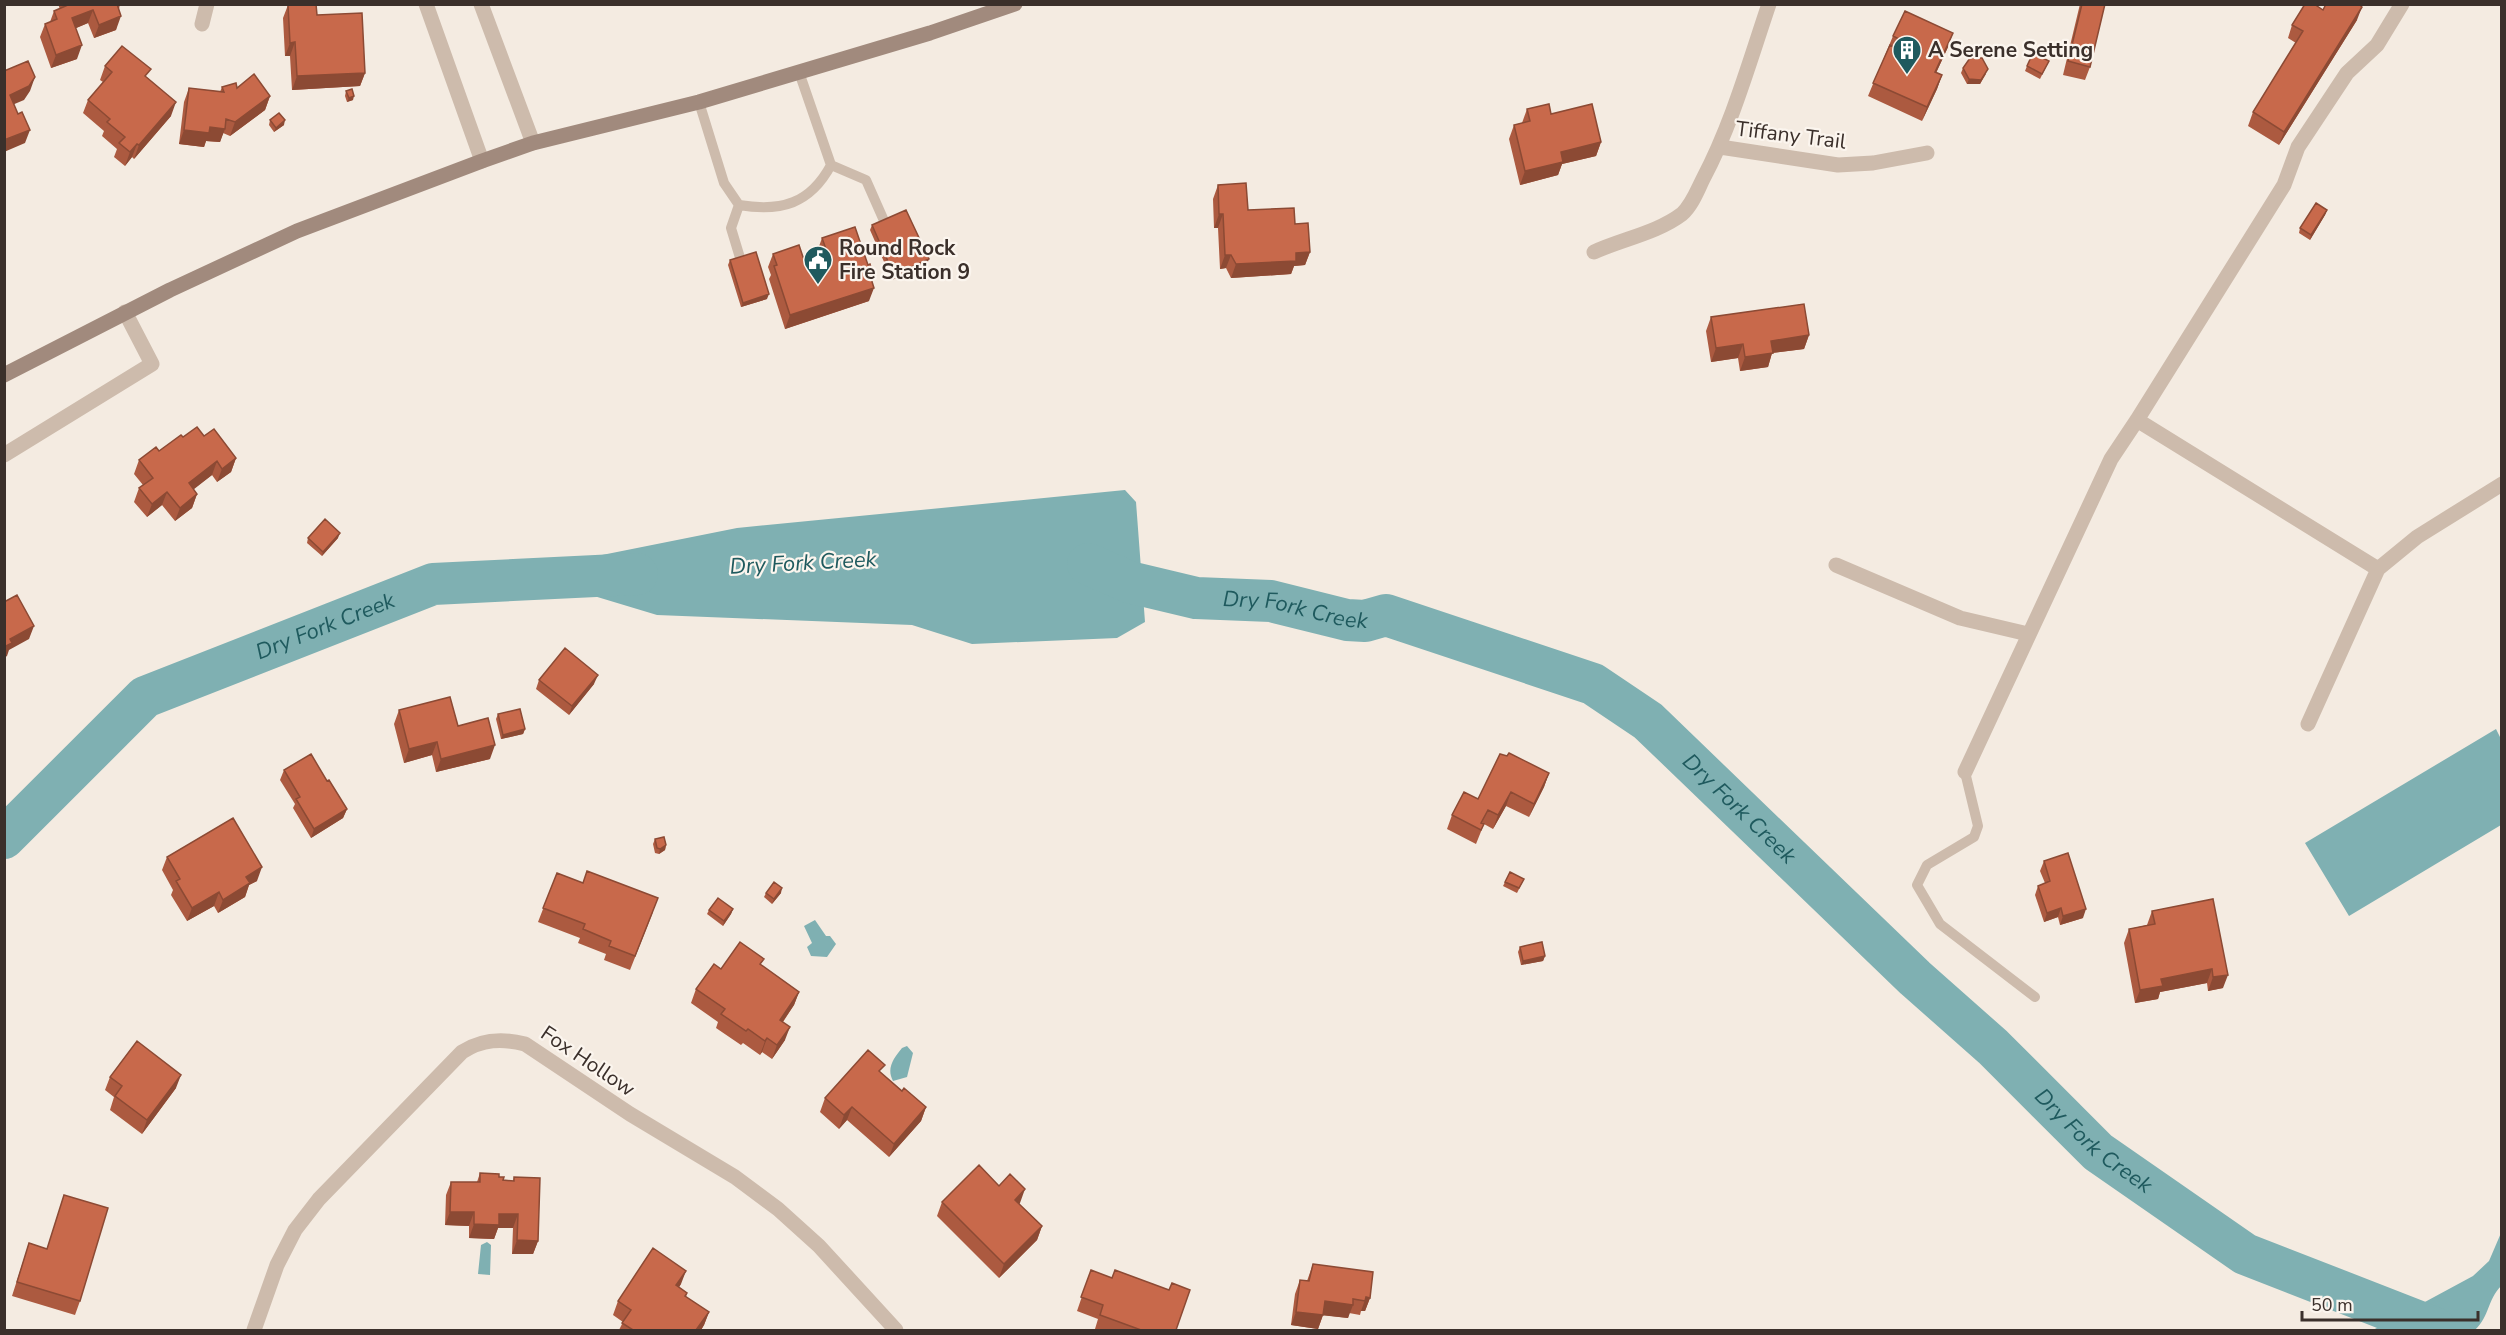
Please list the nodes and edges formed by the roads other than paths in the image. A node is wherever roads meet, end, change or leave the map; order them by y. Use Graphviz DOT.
graph roads {
  1 [pos="207,4"];
  2 [pos="426,4"];
  3 [pos="481,4"];
  4 [pos="1015,4"];
  5 [pos="1769,4"];
  6 [pos="2402,4"];
  7 [pos="202,24"];
  8 [pos="799,72"];
  9 [pos="699,102"];
  10 [pos="533,143"];
  11 [pos="1720,147"];
  12 [pos="1927,153"];
  13 [pos="482,161"];
  14 [pos="831,165"];
  15 [pos="739,205"];
  16 [pos="885,223"];
  17 [pos="1594,252"];
  18 [pos="741,261"];
  19 [pos="125,312"];
  20 [pos="4,375"];
  21 [pos="2137,420"];
  22 [pos="4,455"];
  23 [pos="2502,484"];
  24 [pos="1836,565"];
  25 [pos="2378,569"];
  26 [pos="2028,634"];
  27 [pos="2308,724"];
  28 [pos="1965,772"];
  29 [pos="2036,997"];
  30 [pos="254,1330"];
  31 [pos="896,1330"];
  1 -- 7 [label="street"];
  2 -- 13 [label="street"];
  3 -- 10 [label="street"];
  4 -- 8 [label="main road"];
  5 -- 11 [label="street"];
  6 -- 21 [label="street"];
  8 -- 9 [label="main road"];
  8 -- 14 [label="lane"];
  9 -- 10 [label="main road"];
  9 -- 15 [label="lane"];
  10 -- 13 [label="main road"];
  11 -- 12 [label="street, Tiffany Trail"];
  11 -- 17 [label="street"];
  13 -- 19 [label="main road"];
  14 -- 15 [label="lane"];
  14 -- 16 [label="lane"];
  15 -- 18 [label="lane"];
  19 -- 20 [label="main road"];
  19 -- 22 [label="street"];
  21 -- 25 [label="street"];
  21 -- 26 [label="street"];
  23 -- 25 [label="street"];
  24 -- 26 [label="street"];
  25 -- 27 [label="street"];
  26 -- 28 [label="street"];
  28 -- 29 [label="lane"];
  30 -- 31 [label="street, Fox Hollow"];
}
